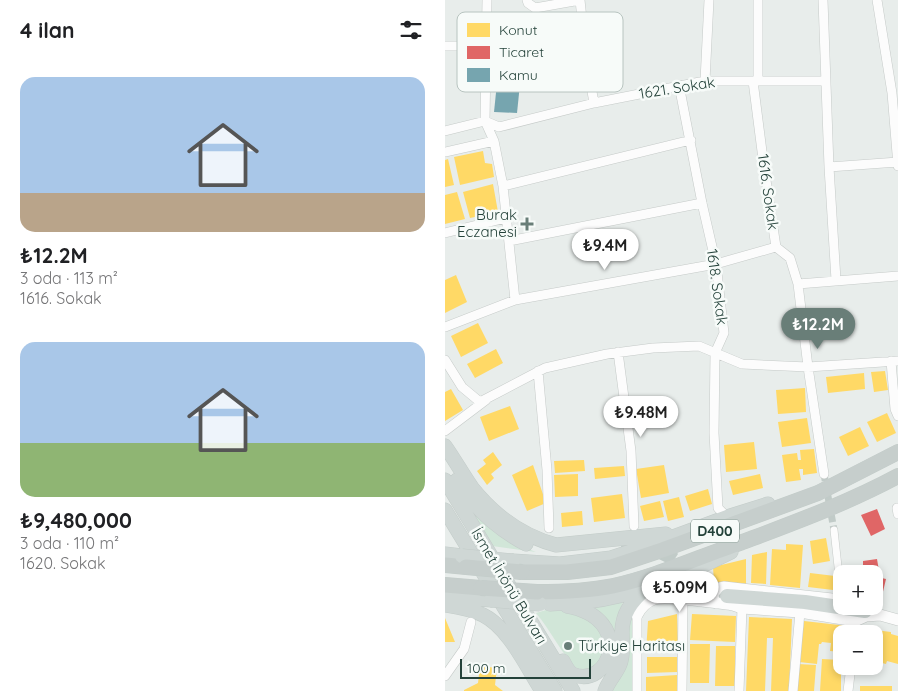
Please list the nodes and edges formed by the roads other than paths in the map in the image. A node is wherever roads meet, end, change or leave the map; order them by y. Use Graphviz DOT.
graph roads {
  1 [pos="527,0"];
  2 [pos="580,0"];
  3 [pos="709,0"];
  4 [pos="758,0"];
  5 [pos="823,0"];
  6 [pos="877,0"];
  7 [pos="705,80"];
  8 [pos="756,81"];
  9 [pos="826,81"];
  10 [pos="679,85"];
  11 [pos="486,92"];
  12 [pos="592,92"];
  13 [pos="594,103"];
  14 [pos="485,121"];
  15 [pos="445,131"];
  16 [pos="691,140"];
  17 [pos="494,141"];
  18 [pos="445,152"];
  19 [pos="898,162"];
  20 [pos="898,166"];
  21 [pos="829,168"];
  22 [pos="503,186"];
  23 [pos="702,203"];
  24 [pos="506,218"];
  25 [pos="445,233"];
  26 [pos="509,241"];
  27 [pos="776,247"];
  28 [pos="716,264"];
  29 [pos="898,276"];
  30 [pos="835,280"];
  31 [pos="798,284"];
  32 [pos="515,300"];
  33 [pos="445,327"];
  34 [pos="618,352"];
  35 [pos="715,353"];
  36 [pos="445,360"];
  37 [pos="895,361"];
  38 [pos="808,367"];
  39 [pos="538,371"];
  40 [pos="490,397"];
  41 [pos="898,416"];
  42 [pos="445,431"];
  43 [pos="445,446"];
  44 [pos="898,452"];
  45 [pos="445,461"];
  46 [pos="824,474"];
  47 [pos="898,476"];
  48 [pos="445,480"];
  49 [pos="817,493"];
  50 [pos="445,510"];
  51 [pos="727,517"];
  52 [pos="451,523"];
  53 [pos="634,526"];
  54 [pos="549,528"];
  55 [pos="777,529"];
  56 [pos="834,530"];
  57 [pos="680,534"];
  58 [pos="621,546"];
  59 [pos="445,554"];
  60 [pos="558,555"];
  61 [pos="462,558"];
  62 [pos="445,565"];
  63 [pos="838,565"];
  64 [pos="518,566"];
  65 [pos="445,585"];
  66 [pos="654,586"];
  67 [pos="445,596"];
  68 [pos="833,599"];
  69 [pos="542,600"];
  70 [pos="683,600"];
  71 [pos="722,600"];
  72 [pos="445,605"];
  73 [pos="833,607"];
  74 [pos="742,608"];
  75 [pos="833,611"];
  76 [pos="800,612"];
  77 [pos="637,615"];
  78 [pos="881,615"];
  79 [pos="898,620"];
  80 [pos="471,622"];
  81 [pos="535,628"];
  82 [pos="850,675"];
  83 [pos="445,676"];
  84 [pos="541,691"];
  85 [pos="555,691"];
  86 [pos="573,691"];
  87 [pos="605,691"];
  88 [pos="637,691"];
  89 [pos="682,691"];
  90 [pos="739,691"];
  91 [pos="793,691"];
  92 [pos="848,691"];
  1 -- 2 [label="street"];
  3 -- 7 [label="street"];
  4 -- 8 [label="street, 1616. Sokak"];
  5 -- 9 [label="street"];
  6 -- 19 [label="street"];
  7 -- 8 [label="street, 1621. Sokak"];
  7 -- 10 [label="street, 1621. Sokak"];
  8 -- 9 [label="street, 1621. Sokak"];
  8 -- 27 [label="street, 1616. Sokak"];
  9 -- 21 [label="street"];
  10 -- 13 [label="street, 1621. Sokak"];
  10 -- 16 [label="street, 1618. Sokak"];
  11 -- 14 [label="street"];
  12 -- 13 [label="street"];
  13 -- 14 [label="street, 1621. Sokak"];
  14 -- 15 [label="street, 1621. Sokak"];
  14 -- 17 [label="street"];
  16 -- 22 [label="street"];
  16 -- 23 [label="street, 1618. Sokak"];
  17 -- 18 [label="street"];
  17 -- 22 [label="street"];
  19 -- 20 [label="street"];
  19 -- 21 [label="street"];
  21 -- 30 [label="street"];
  22 -- 24 [label="street"];
  23 -- 26 [label="street"];
  23 -- 28 [label="street, 1618. Sokak"];
  24 -- 25 [label="street"];
  24 -- 26 [label="street"];
  26 -- 32 [label="street"];
  27 -- 28 [label="street"];
  27 -- 31 [label="street, 1616. Sokak"];
  28 -- 32 [label="street"];
  28 -- 35 [label="street, 1618. Sokak"];
  29 -- 30 [label="street"];
  30 -- 31 [label="street"];
  31 -- 38 [label="street, 1616. Sokak"];
  32 -- 33 [label="street"];
  34 -- 35 [label="street"];
  34 -- 39 [label="street"];
  34 -- 53 [label="street"];
  35 -- 38 [label="street"];
  35 -- 51 [label="street, 1618. Sokak"];
  36 -- 40 [label="street"];
  37 -- 38 [label="street"];
  37 -- 41 [label="street"];
  38 -- 46 [label="street, 1616. Sokak"];
  39 -- 40 [label="street"];
  39 -- 54 [label="street"];
  40 -- 42 [label="street"];
  43 -- 57 [label="main road"];
  44 -- 49 [label="highway, D400"];
  45 -- 60 [label="main road"];
  47 -- 55 [label="highway, D400"];
  48 -- 81 [label="main road, İsmet İnönü Bulvarı"];
  49 -- 51 [label="main road"];
  49 -- 64 [label="highway, D400"];
  50 -- 52 [label="main road, İsmet İnönü Bulvarı"];
  51 -- 57 [label="main road"];
  52 -- 85 [label="main road, İsmet İnönü Bulvarı"];
  55 -- 66 [label="main road"];
  55 -- 69 [label="highway, D400"];
  56 -- 63 [label="street"];
  57 -- 64 [label="main road"];
  58 -- 60 [label="main road"];
  59 -- 61 [label="main road"];
  60 -- 61 [label="main road"];
  61 -- 62 [label="highway, D400"];
  61 -- 64 [label="highway, D400, bridge"];
  65 -- 69 [label="highway, D400, bridge"];
  66 -- 69 [label="main road"];
  66 -- 87 [label="main road"];
  67 -- 69 [label="main road, bridge"];
  68 -- 71 [label="street"];
  69 -- 81 [label="main road"];
  70 -- 71 [label="street"];
  70 -- 77 [label="street"];
  70 -- 89 [label="street"];
  71 -- 73 [label="main road"];
  71 -- 74 [label="street"];
  72 -- 84 [label="main road"];
  74 -- 76 [label="street"];
  74 -- 90 [label="street"];
  75 -- 76 [label="street"];
  76 -- 91 [label="street"];
  77 -- 88 [label="street"];
  78 -- 79 [label="street"];
  80 -- 83 [label="street"];
  81 -- 86 [label="main road, İsmet İnönü Bulvarı"];
  82 -- 92 [label="street"];
}
